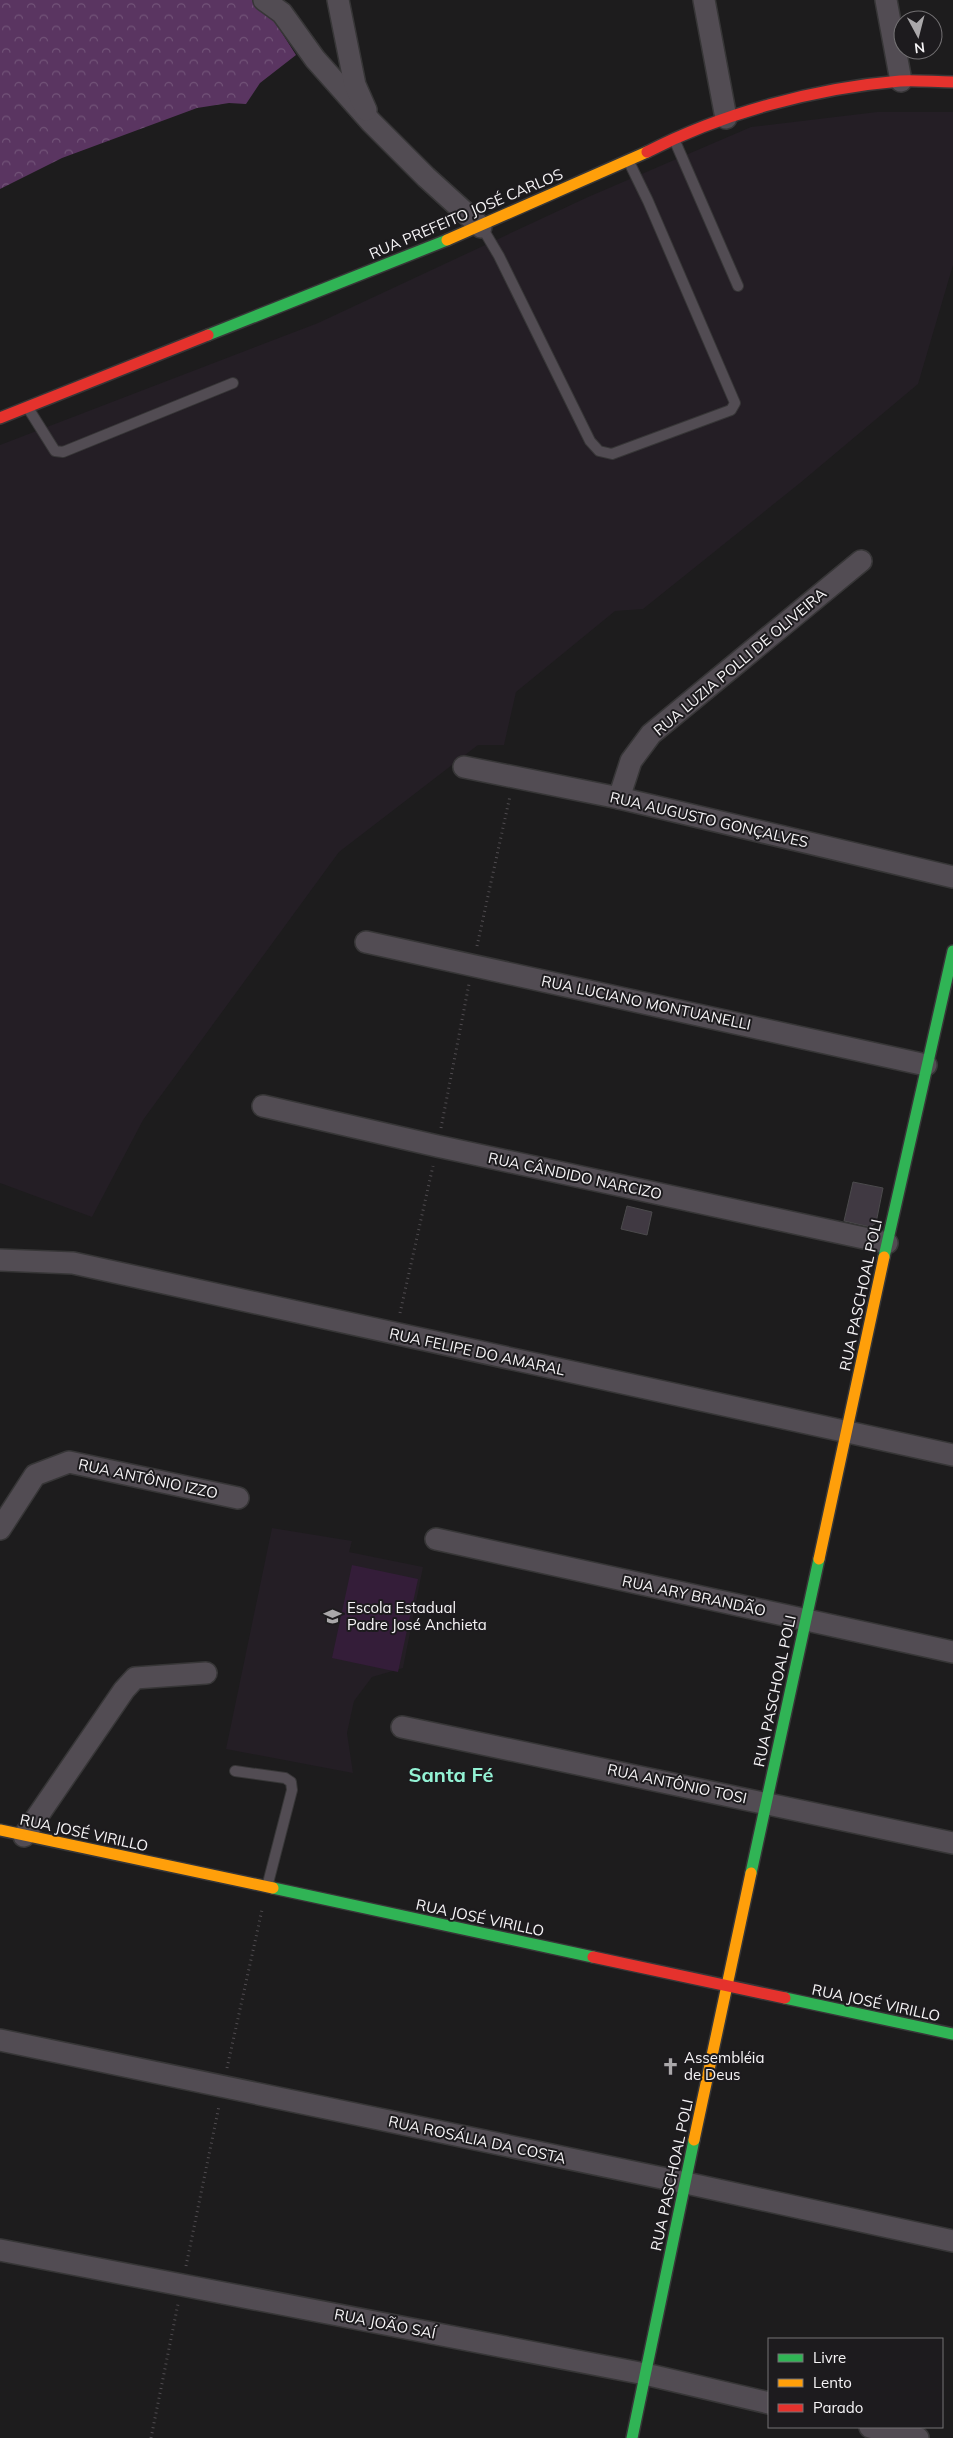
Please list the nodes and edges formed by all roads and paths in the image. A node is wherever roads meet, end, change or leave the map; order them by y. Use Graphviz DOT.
graph roads {
  1 [pos="264,0"];
  2 [pos="338,0"];
  3 [pos="704,0"];
  4 [pos="886,0"];
  5 [pos="901,81"];
  6 [pos="953,82"];
  7 [pos="726,118"];
  8 [pos="371,122"];
  9 [pos="673,138"];
  10 [pos="629,161"];
  11 [pos="482,226"];
  12 [pos="738,286"];
  13 [pos="233,383"];
  14 [pos="9,400"];
  15 [pos="28,407"];
  16 [pos="0,418"];
  17 [pos="861,561"];
  18 [pos="464,767"];
  19 [pos="514,778"];
  20 [pos="619,798"];
  21 [pos="953,877"];
  22 [pos="366,942"];
  23 [pos="953,951"];
  24 [pos="473,965"];
  25 [pos="926,1064"];
  26 [pos="263,1106"];
  27 [pos="437,1146"];
  28 [pos="888,1243"];
  29 [pos="0,1260"];
  30 [pos="396,1334"];
  31 [pos="846,1433"];
  32 [pos="953,1455"];
  33 [pos="238,1498"];
  34 [pos="0,1529"];
  35 [pos="436,1539"];
  36 [pos="806,1621"];
  37 [pos="953,1652"];
  38 [pos="206,1673"];
  39 [pos="402,1727"];
  40 [pos="235,1771"];
  41 [pos="766,1803"];
  42 [pos="0,1830"];
  43 [pos="24,1836"];
  44 [pos="953,1843"];
  45 [pos="267,1888"];
  46 [pos="727,1987"];
  47 [pos="953,2034"];
  48 [pos="0,2040"];
  49 [pos="222,2087"];
  50 [pos="686,2182"];
  51 [pos="953,2241"];
  52 [pos="0,2250"];
  53 [pos="182,2285"];
  54 [pos="645,2374"];
  55 [pos="768,2403"];
  56 [pos="874,2428"];
  57 [pos="151,2438"];
  58 [pos="632,2438"];
  59 [pos="918,2438"];
  1 -- 8 [label="street"];
  2 -- 8 [label="street"];
  3 -- 7 [label="street"];
  4 -- 5 [label="street"];
  5 -- 6 [label="street, RUA PREFEITO JOSÉ CARLOS"];
  5 -- 7 [label="street, RUA PREFEITO JOSÉ CARLOS"];
  7 -- 9 [label="street, RUA PREFEITO JOSÉ CARLOS"];
  8 -- 11 [label="street"];
  9 -- 10 [label="street, RUA PREFEITO JOSÉ CARLOS"];
  9 -- 12 [label="lane"];
  10 -- 11 [label="street, RUA PREFEITO JOSÉ CARLOS"];
  10 -- 11 [label="lane"];
  11 -- 15 [label="street, RUA PREFEITO JOSÉ CARLOS"];
  13 -- 15 [label="lane"];
  14 -- 15 [label="street"];
  15 -- 16 [label="street, RUA PREFEITO JOSÉ CARLOS"];
  17 -- 20 [label="street, RUA LUZIA POLLI DE OLIVEIRA"];
  18 -- 19 [label="street, RUA AUGUSTO GONÇALVES"];
  19 -- 20 [label="street, RUA AUGUSTO GONÇALVES"];
  19 -- 24 [label="path"];
  20 -- 21 [label="street, RUA AUGUSTO GONÇALVES"];
  22 -- 24 [label="street, RUA LUCIANO MONTUANELLI"];
  23 -- 25 [label="street, RUA PASCHOAL POLI"];
  24 -- 25 [label="street, RUA LUCIANO MONTUANELLI"];
  24 -- 27 [label="path"];
  25 -- 28 [label="street, RUA PASCHOAL POLI"];
  26 -- 27 [label="street, RUA CÂNDIDO NARCIZO"];
  27 -- 28 [label="street, RUA CÂNDIDO NARCIZO"];
  27 -- 30 [label="path"];
  28 -- 31 [label="street, RUA PASCHOAL POLI"];
  29 -- 30 [label="street, RUA FELIPE DO AMARAL"];
  30 -- 31 [label="street, RUA FELIPE DO AMARAL"];
  31 -- 32 [label="street, RUA FELIPE DO AMARAL"];
  31 -- 36 [label="street, RUA PASCHOAL POLI"];
  33 -- 34 [label="street, RUA ANTÔNIO IZZO"];
  35 -- 36 [label="street, RUA ARY BRANDÃO"];
  36 -- 37 [label="street, RUA ARY BRANDÃO"];
  36 -- 41 [label="street, RUA PASCHOAL POLI"];
  38 -- 43 [label="street"];
  39 -- 41 [label="street, RUA ANTÔNIO TOSI"];
  40 -- 45 [label="lane"];
  41 -- 44 [label="street, RUA ANTÔNIO TOSI"];
  41 -- 46 [label="street, RUA PASCHOAL POLI"];
  42 -- 43 [label="street, RUA JOSÉ VIRILLO"];
  43 -- 45 [label="street, RUA JOSÉ VIRILLO"];
  45 -- 46 [label="street, RUA JOSÉ VIRILLO"];
  45 -- 49 [label="path"];
  46 -- 47 [label="street, RUA JOSÉ VIRILLO"];
  46 -- 50 [label="street, RUA PASCHOAL POLI"];
  48 -- 49 [label="street, RUA ROSÁLIA DA COSTA"];
  49 -- 50 [label="street, RUA ROSÁLIA DA COSTA"];
  49 -- 53 [label="path"];
  50 -- 51 [label="street, RUA ROSÁLIA DA COSTA"];
  50 -- 54 [label="street, RUA PASCHOAL POLI"];
  52 -- 53 [label="street, RUA JOÃO SAÍ"];
  53 -- 54 [label="street, RUA JOÃO SAÍ"];
  53 -- 57 [label="path"];
  54 -- 55 [label="street, RUA JOÃO SAÍ"];
  54 -- 58 [label="street, RUA PASCHOAL POLI"];
  56 -- 59 [label="street"];
}
